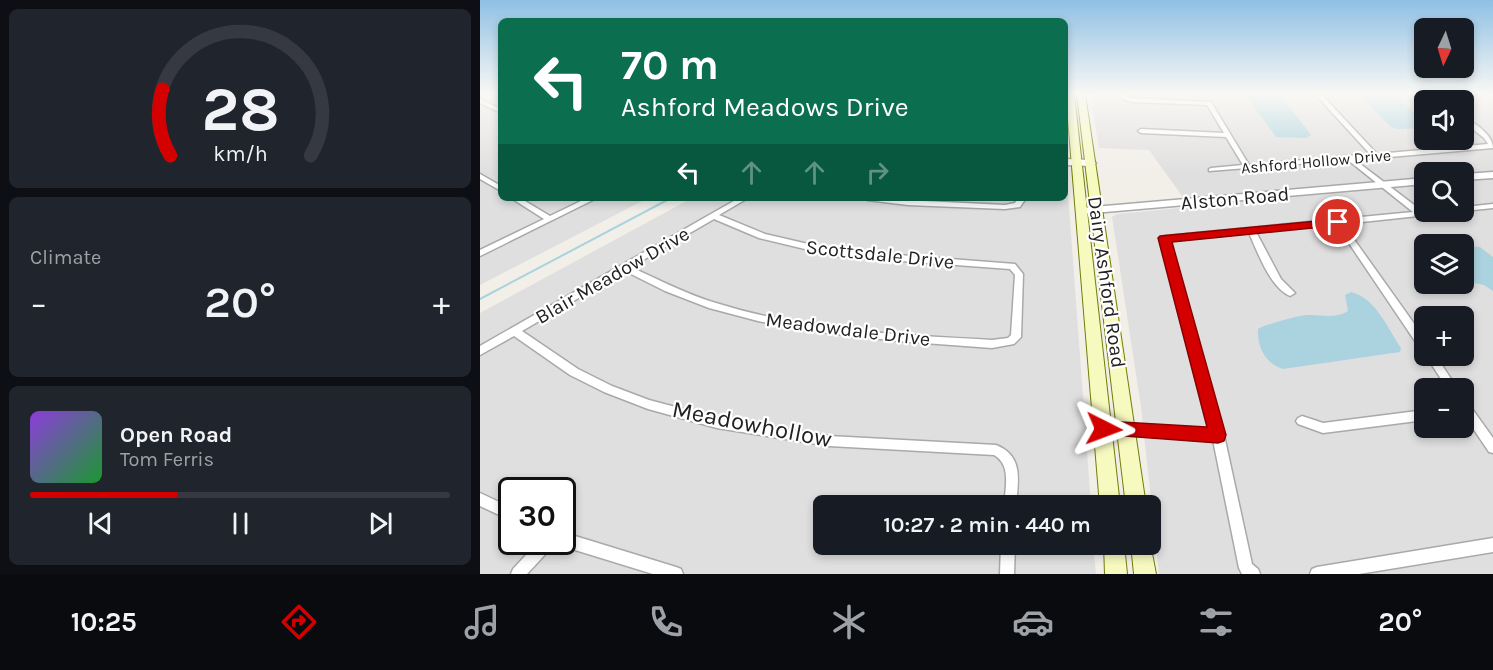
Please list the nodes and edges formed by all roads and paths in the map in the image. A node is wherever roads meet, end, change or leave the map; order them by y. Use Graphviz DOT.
graph roads {
  1 [pos="1070,121"];
  2 [pos="1085,121"];
  3 [pos="1220,121"];
  4 [pos="1343,121"];
  5 [pos="1474,127"];
  6 [pos="1141,131"];
  7 [pos="1228,135"];
  8 [pos="1493,146"];
  9 [pos="1375,156"];
  10 [pos="1350,159"];
  11 [pos="1071,163"];
  12 [pos="1091,163"];
  13 [pos="1246,167"];
  14 [pos="1211,170"];
  15 [pos="1493,175"];
  16 [pos="480,176"];
  17 [pos="1474,176"];
  18 [pos="1414,182"];
  19 [pos="1383,185"];
  20 [pos="498,187"];
  21 [pos="520,201"];
  22 [pos="587,201"];
  23 [pos="739,201"];
  24 [pos="898,201"];
  25 [pos="1019,202"];
  26 [pos="1493,206"];
  27 [pos="1474,208"];
  28 [pos="1414,209"];
  29 [pos="1098,210"];
  30 [pos="1082,211"];
  31 [pos="1414,214"];
  32 [pos="714,216"];
  33 [pos="550,219"];
  34 [pos="1338,222"];
  35 [pos="1252,232"];
  36 [pos="480,253"];
  37 [pos="624,267"];
  38 [pos="1290,293"];
  39 [pos="1414,323"];
  40 [pos="514,332"];
  41 [pos="1010,341"];
  42 [pos="480,351"];
  43 [pos="1414,416"];
  44 [pos="1474,421"];
  45 [pos="1302,422"];
  46 [pos="1104,429"];
  47 [pos="1127,430"];
  48 [pos="1218,435"];
  49 [pos="1493,448"];
  50 [pos="1011,495"];
  51 [pos="1109,495"];
  52 [pos="1136,495"];
  53 [pos="480,499"];
  54 [pos="498,508"];
  55 [pos="576,543"];
  56 [pos="1493,545"];
  57 [pos="535,555"];
  58 [pos="1008,555"];
  59 [pos="1115,555"];
  60 [pos="1142,555"];
  61 [pos="1250,571"];
  62 [pos="518,574"];
  63 [pos="676,574"];
  64 [pos="1007,574"];
  65 [pos="1116,574"];
  66 [pos="1145,574"];
  67 [pos="1317,574"];
  1 -- 11 [label="main road, Dairy Ashford Road"];
  2 -- 12 [label="main road, Dairy Ashford Road"];
  3 -- 7 [label="street"];
  4 -- 9 [label="street"];
  5 -- 8 [label="street"];
  6 -- 7 [label="street"];
  7 -- 13 [label="street"];
  8 -- 9 [label="street, Ashford Hollow Drive"];
  9 -- 10 [label="street, Ashford Hollow Drive"];
  10 -- 13 [label="street, Ashford Hollow Drive"];
  10 -- 19 [label="street"];
  11 -- 12 [label="street"];
  11 -- 30 [label="main road, Dairy Ashford Road"];
  12 -- 29 [label="main road, Dairy Ashford Road"];
  13 -- 14 [label="street, Ashford Hollow Drive"];
  15 -- 17 [label="street"];
  16 -- 20 [label="street"];
  18 -- 19 [label="street, Alston Road"];
  19 -- 28 [label="street"];
  19 -- 29 [label="street, Alston Road"];
  21 -- 33 [label="street"];
  22 -- 33 [label="street"];
  23 -- 32 [label="street, Blair Meadow Drive"];
  24 -- 25 [label="street"];
  26 -- 27 [label="street"];
  29 -- 30 [label="street, Alston Road"];
  29 -- 47 [label="main road, Dairy Ashford Road"];
  30 -- 46 [label="main road, Dairy Ashford Road"];
  31 -- 34 [label="street"];
  32 -- 37 [label="street, Blair Meadow Drive"];
  32 -- 41 [label="street, Scottsdale Drive"];
  33 -- 36 [label="street"];
  34 -- 35 [label="street"];
  34 -- 39 [label="street"];
  35 -- 38 [label="street"];
  35 -- 48 [label="street"];
  37 -- 40 [label="street, Blair Meadow Drive"];
  37 -- 41 [label="street, Meadowdale Drive"];
  40 -- 42 [label="street, Blair Meadow Drive"];
  40 -- 50 [label="street, Meadowhollow"];
  43 -- 45 [label="street"];
  44 -- 49 [label="street"];
  46 -- 47 [label="street"];
  46 -- 51 [label="main road, Dairy Ashford Road"];
  47 -- 48 [label="street"];
  47 -- 52 [label="main road, Dairy Ashford Road"];
  48 -- 61 [label="street"];
  53 -- 54 [label="street"];
  55 -- 63 [label="street"];
  56 -- 67 [label="street"];
  57 -- 62 [label="street"];
  58 -- 64 [label="street"];
  59 -- 65 [label="main road"];
  60 -- 66 [label="main road"];
}
